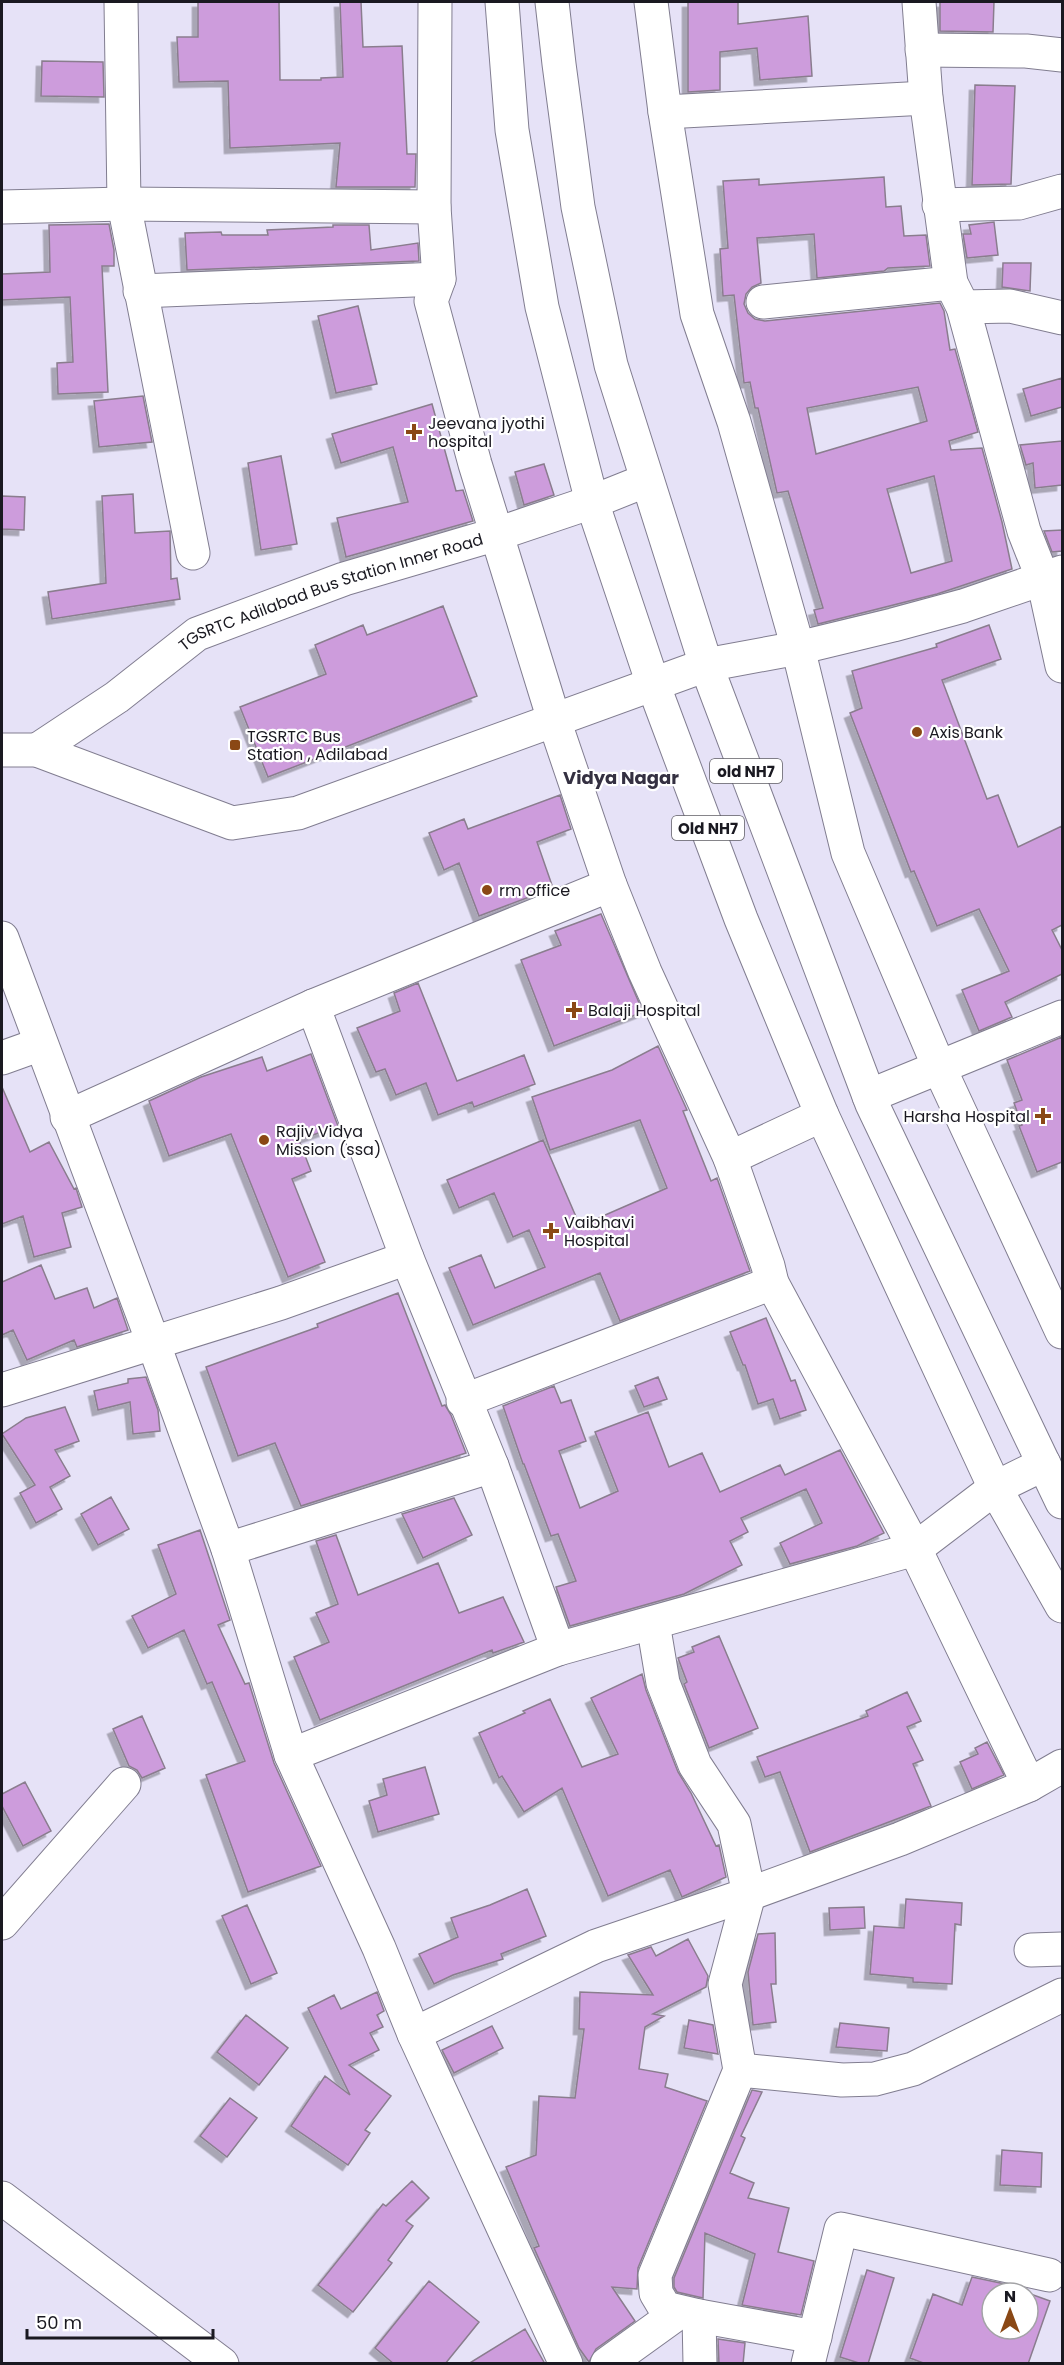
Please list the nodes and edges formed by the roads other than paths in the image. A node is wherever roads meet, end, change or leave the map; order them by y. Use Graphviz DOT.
graph roads {
  1 [pos="121,2"];
  2 [pos="435,2"];
  3 [pos="502,2"];
  4 [pos="552,2"];
  5 [pos="651,2"];
  6 [pos="919,2"];
  7 [pos="922,50"];
  8 [pos="1062,55"];
  9 [pos="926,98"];
  10 [pos="665,112"];
  11 [pos="1062,191"];
  12 [pos="124,204"];
  13 [pos="939,205"];
  14 [pos="2,207"];
  15 [pos="434,207"];
  16 [pos="439,279"];
  17 [pos="140,291"];
  18 [pos="957,295"];
  19 [pos="763,302"];
  20 [pos="1062,318"];
  21 [pos="647,480"];
  22 [pos="592,502"];
  23 [pos="497,534"];
  24 [pos="193,553"];
  25 [pos="1053,575"];
  26 [pos="798,648"];
  27 [pos="706,665"];
  28 [pos="1062,666"];
  29 [pos="653,684"];
  30 [pos="554,720"];
  31 [pos="2,750"];
  32 [pos="37,750"];
  33 [pos="610,885"];
  34 [pos="2,938"];
  35 [pos="313,1006"];
  36 [pos="1062,1017"];
  37 [pos="40,1044"];
  38 [pos="2,1058"];
  39 [pos="939,1067"];
  40 [pos="869,1096"];
  41 [pos="822,1115"];
  42 [pos="68,1117"];
  43 [pos="730,1158"];
  44 [pos="406,1258"];
  45 [pos="772,1283"];
  46 [pos="1062,1332"];
  47 [pos="153,1342"];
  48 [pos="2,1390"];
  49 [pos="464,1401"];
  50 [pos="1044,1464"];
  51 [pos="492,1466"];
  52 [pos="995,1488"];
  53 [pos="1062,1502"];
  54 [pos="228,1549"];
  55 [pos="915,1549"];
  56 [pos="1062,1606"];
  57 [pos="653,1623"];
  58 [pos="558,1649"];
  59 [pos="291,1755"];
  60 [pos="1062,1766"];
  61 [pos="124,1784"];
  62 [pos="1029,1785"];
  63 [pos="749,1894"];
  64 [pos="2,1923"];
  65 [pos="1062,1995"];
  66 [pos="414,2034"];
  67 [pos="740,2070"];
  68 [pos="2,2198"];
  69 [pos="1049,2275"];
  70 [pos="689,2314"];
  71 [pos="812,2350"];
  72 [pos="222,2364"];
  73 [pos="566,2364"];
  74 [pos="607,2364"];
  75 [pos="700,2364"];
  1 -- 12 [label="street"];
  2 -- 15 [label="street"];
  3 -- 22 [label="street, Old NH7"];
  4 -- 21 [label="street, old NH7"];
  5 -- 10 [label="street"];
  6 -- 7 [label="street"];
  7 -- 8 [label="street"];
  7 -- 9 [label="street"];
  9 -- 10 [label="street"];
  9 -- 13 [label="street"];
  10 -- 26 [label="street"];
  11 -- 13 [label="street"];
  12 -- 14 [label="street"];
  12 -- 15 [label="street"];
  12 -- 17 [label="street"];
  13 -- 18 [label="street"];
  15 -- 16 [label="street"];
  16 -- 17 [label="street"];
  16 -- 23 [label="street"];
  17 -- 24 [label="street"];
  18 -- 19 [label="street"];
  18 -- 20 [label="street"];
  18 -- 25 [label="street"];
  21 -- 22 [label="street, TGSRTC Adilabad Bus Station Inner Road"];
  21 -- 27 [label="street, old NH7"];
  22 -- 23 [label="street, TGSRTC Adilabad Bus Station Inner Road"];
  22 -- 29 [label="street, Old NH7"];
  23 -- 30 [label="street"];
  23 -- 32 [label="street, TGSRTC Adilabad Bus Station Inner Road"];
  25 -- 26 [label="street"];
  25 -- 28 [label="street"];
  26 -- 27 [label="street"];
  26 -- 39 [label="street"];
  27 -- 29 [label="street"];
  27 -- 40 [label="street, old NH7"];
  29 -- 30 [label="street"];
  29 -- 41 [label="street, Old NH7"];
  30 -- 32 [label="street"];
  30 -- 33 [label="street"];
  31 -- 32 [label="street"];
  33 -- 35 [label="street"];
  33 -- 43 [label="street"];
  34 -- 37 [label="street"];
  35 -- 42 [label="street"];
  35 -- 44 [label="street"];
  36 -- 39 [label="street"];
  37 -- 38 [label="street"];
  37 -- 42 [label="street"];
  39 -- 40 [label="street"];
  39 -- 46 [label="street"];
  40 -- 50 [label="street, old NH7"];
  41 -- 43 [label="street"];
  41 -- 52 [label="street, Old NH7"];
  42 -- 47 [label="street"];
  43 -- 45 [label="street"];
  44 -- 47 [label="street"];
  44 -- 49 [label="street"];
  45 -- 49 [label="street"];
  45 -- 55 [label="street"];
  47 -- 48 [label="street"];
  47 -- 54 [label="street"];
  49 -- 51 [label="street"];
  50 -- 52 [label="street"];
  50 -- 53 [label="street, old NH7"];
  51 -- 54 [label="street"];
  51 -- 58 [label="street"];
  52 -- 55 [label="street"];
  52 -- 56 [label="street, Old NH7"];
  54 -- 59 [label="street"];
  55 -- 57 [label="street"];
  55 -- 62 [label="street"];
  57 -- 58 [label="street"];
  57 -- 63 [label="street"];
  58 -- 59 [label="street"];
  59 -- 66 [label="street"];
  60 -- 62 [label="street"];
  61 -- 64 [label="street"];
  62 -- 63 [label="street"];
  63 -- 66 [label="street"];
  63 -- 67 [label="street"];
  65 -- 67 [label="street"];
  66 -- 73 [label="street"];
  67 -- 70 [label="street"];
  68 -- 72 [label="street"];
  69 -- 71 [label="street"];
  70 -- 71 [label="street"];
  70 -- 74 [label="street"];
  70 -- 75 [label="street"];
}
